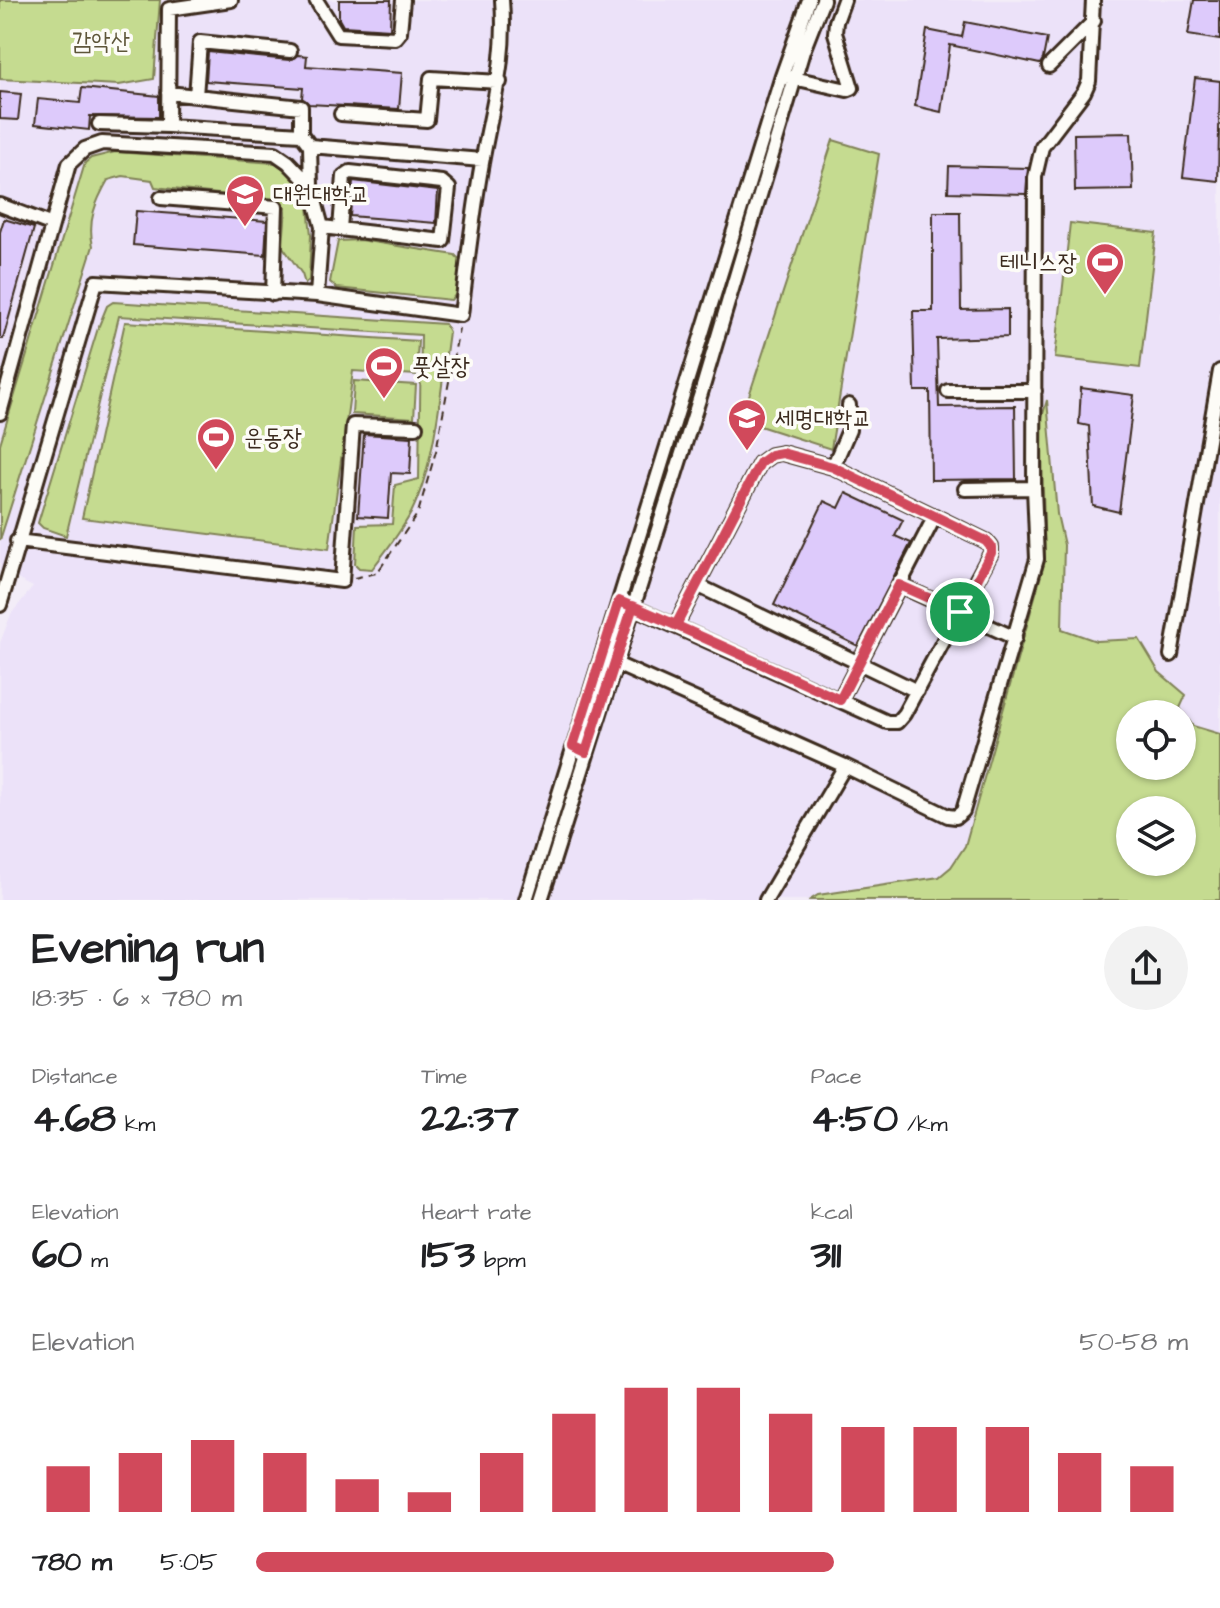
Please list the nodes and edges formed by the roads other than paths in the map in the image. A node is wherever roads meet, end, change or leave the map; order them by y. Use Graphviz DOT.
graph roads {
  1 [pos="231,0"];
  2 [pos="316,0"];
  3 [pos="403,0"];
  4 [pos="502,0"];
  5 [pos="809,0"];
  6 [pos="823,0"];
  7 [pos="844,0"];
  8 [pos="1093,0"];
  9 [pos="1094,21"];
  10 [pos="290,51"];
  11 [pos="1049,66"];
  12 [pos="788,77"];
  13 [pos="500,82"];
  14 [pos="168,93"];
  15 [pos="196,96"];
  16 [pos="341,114"];
  17 [pos="99,124"];
  18 [pos="168,126"];
  19 [pos="301,134"];
  20 [pos="310,146"];
  21 [pos="482,160"];
  22 [pos="311,186"];
  23 [pos="161,198"];
  24 [pos="0,205"];
  25 [pos="50,224"];
  26 [pos="322,227"];
  27 [pos="340,229"];
  28 [pos="443,241"];
  29 [pos="469,246"];
  30 [pos="273,294"];
  31 [pos="317,295"];
  32 [pos="702,333"];
  33 [pos="717,338"];
  34 [pos="1220,371"];
  35 [pos="948,391"];
  36 [pos="1035,391"];
  37 [pos="849,405"];
  38 [pos="0,413"];
  39 [pos="416,427"];
  40 [pos="833,467"];
  41 [pos="1034,488"];
  42 [pos="965,489"];
  43 [pos="935,516"];
  44 [pos="17,541"];
  45 [pos="2,584"];
  46 [pos="697,585"];
  47 [pos="899,585"];
  48 [pos="619,601"];
  49 [pos="0,605"];
  50 [pos="633,606"];
  51 [pos="960,612"];
  52 [pos="676,625"];
  53 [pos="1015,638"];
  54 [pos="1171,655"];
  55 [pos="859,662"];
  56 [pos="614,663"];
  57 [pos="917,691"];
  58 [pos="840,700"];
  59 [pos="580,749"];
  60 [pos="845,766"];
  61 [pos="526,900"];
  62 [pos="541,900"];
  63 [pos="766,900"];
  1 -- 14 [label="street"];
  2 -- 3 [label="street"];
  4 -- 13 [label="street"];
  5 -- 12 [label="street"];
  6 -- 12 [label="street"];
  7 -- 12 [label="street"];
  8 -- 9 [label="street"];
  9 -- 11 [label="street"];
  9 -- 36 [label="street"];
  10 -- 15 [label="street"];
  12 -- 32 [label="street"];
  12 -- 33 [label="street"];
  13 -- 16 [label="street"];
  13 -- 21 [label="street"];
  14 -- 15 [label="street"];
  14 -- 18 [label="street"];
  15 -- 19 [label="street"];
  17 -- 18 [label="street"];
  18 -- 19 [label="street"];
  19 -- 20 [label="street"];
  20 -- 21 [label="street"];
  20 -- 22 [label="street"];
  21 -- 29 [label="street"];
  22 -- 25 [label="street"];
  22 -- 26 [label="street"];
  23 -- 30 [label="street"];
  24 -- 25 [label="street"];
  25 -- 38 [label="street"];
  26 -- 27 [label="street"];
  26 -- 31 [label="street"];
  27 -- 28 [label="street"];
  27 -- 28 [label="street"];
  28 -- 29 [label="street"];
  29 -- 31 [label="street"];
  30 -- 31 [label="street"];
  30 -- 44 [label="street"];
  32 -- 33 [label="street"];
  32 -- 48 [label="street"];
  33 -- 50 [label="street"];
  34 -- 54 [label="street"];
  35 -- 36 [label="street"];
  36 -- 41 [label="street"];
  37 -- 40 [label="street"];
  39 -- 44 [label="street"];
  40 -- 43 [label="street"];
  40 -- 46 [label="street"];
  41 -- 42 [label="street"];
  41 -- 53 [label="street"];
  43 -- 47 [label="street"];
  43 -- 51 [label="street"];
  44 -- 45 [label="street"];
  45 -- 49 [label="street"];
  46 -- 52 [label="street"];
  46 -- 55 [label="street"];
  47 -- 51 [label="street"];
  47 -- 55 [label="street"];
  48 -- 50 [label="street"];
  48 -- 59 [label="street"];
  50 -- 52 [label="street"];
  50 -- 56 [label="street"];
  51 -- 53 [label="street"];
  51 -- 57 [label="street"];
  52 -- 58 [label="street"];
  53 -- 60 [label="street"];
  55 -- 57 [label="street"];
  55 -- 58 [label="street"];
  56 -- 59 [label="street"];
  56 -- 60 [label="street"];
  57 -- 58 [label="street"];
  59 -- 61 [label="street"];
  59 -- 62 [label="street"];
  60 -- 63 [label="street"];
}
